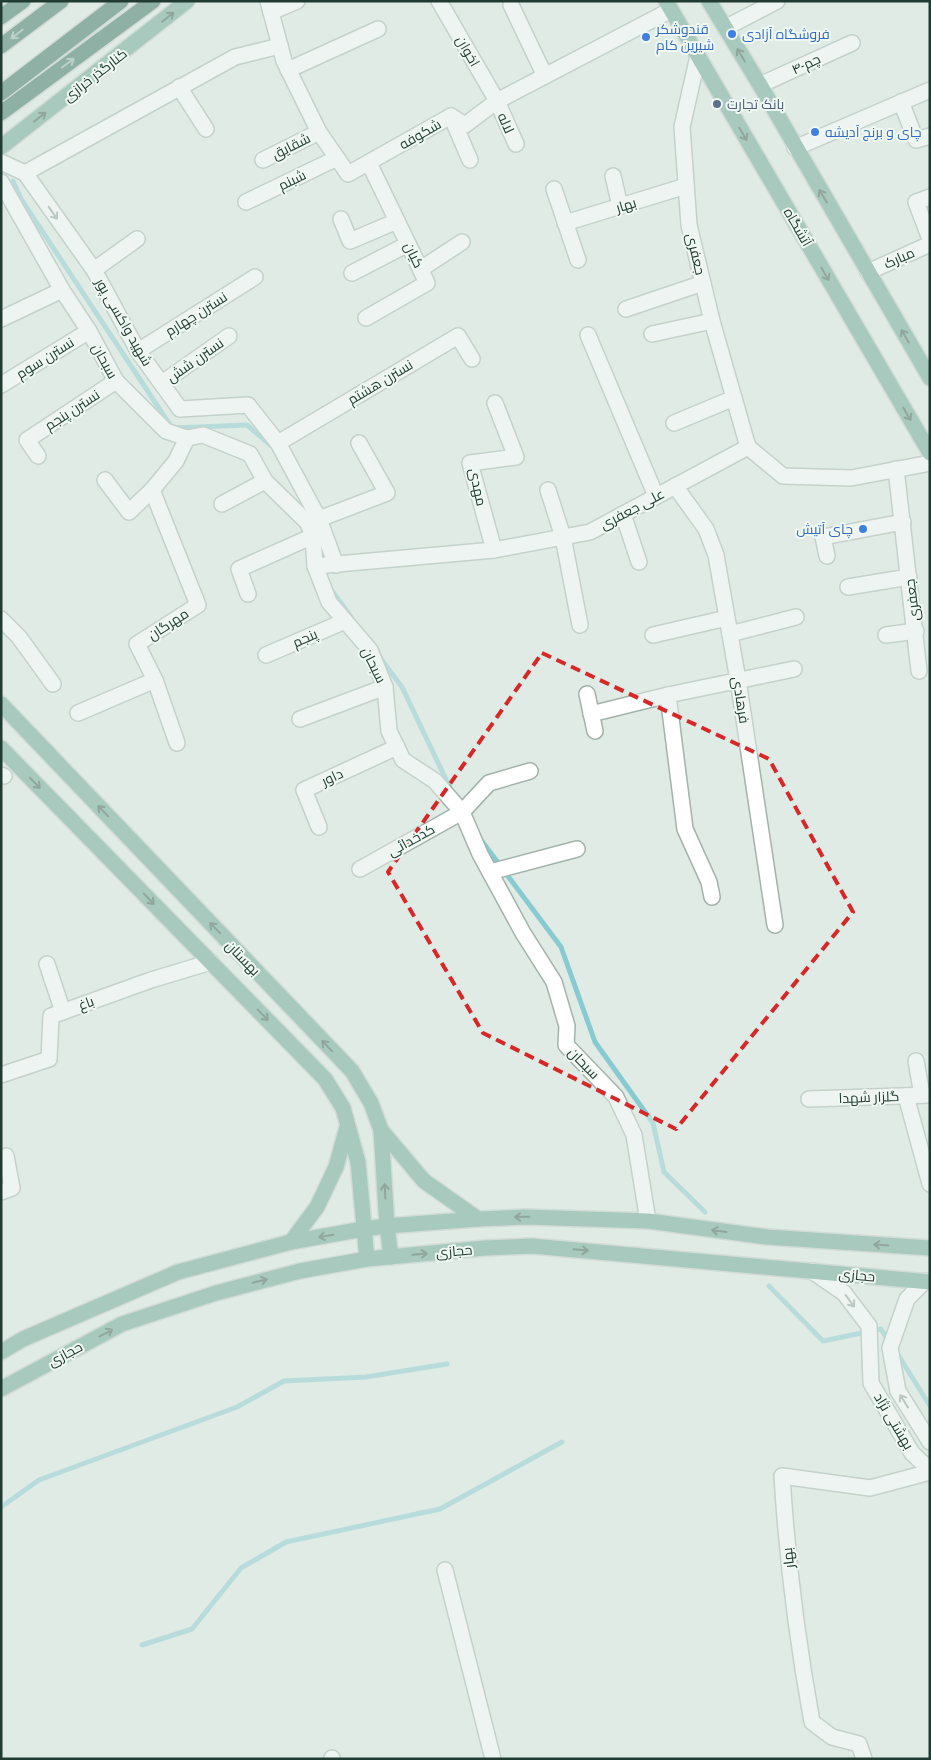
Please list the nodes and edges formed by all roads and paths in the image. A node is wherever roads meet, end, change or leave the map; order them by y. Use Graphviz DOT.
graph roads {
  1 [pos="23,1"];
  2 [pos="61,1"];
  3 [pos="121,1"];
  4 [pos="153,1"];
  5 [pos="187,1"];
  6 [pos="297,1"];
  7 [pos="439,1"];
  8 [pos="709,1"];
  9 [pos="777,1"];
  10 [pos="511,5"];
  11 [pos="668,6"];
  12 [pos="269,7"];
  13 [pos="1,17"];
  14 [pos="724,28"];
  15 [pos="378,29"];
  16 [pos="852,43"];
  17 [pos="1,46"];
  18 [pos="280,46"];
  19 [pos="698,56"];
  20 [pos="288,70"];
  21 [pos="545,76"];
  22 [pos="760,85"];
  23 [pos="179,87"];
  24 [pos="930,90"];
  25 [pos="1,93"];
  26 [pos="497,101"];
  27 [pos="901,102"];
  28 [pos="1,113"];
  29 [pos="451,116"];
  30 [pos="206,129"];
  31 [pos="319,132"];
  32 [pos="930,136"];
  33 [pos="516,144"];
  34 [pos="1,147"];
  35 [pos="795,148"];
  36 [pos="337,158"];
  37 [pos="263,160"];
  38 [pos="470,160"];
  39 [pos="1,162"];
  40 [pos="369,163"];
  41 [pos="24,173"];
  42 [pos="613,176"];
  43 [pos="1,182"];
  44 [pos="686,186"];
  45 [pos="554,189"];
  46 [pos="930,197"];
  47 [pos="246,202"];
  48 [pos="620,206"];
  49 [pos="341,218"];
  50 [pos="397,221"];
  51 [pos="566,223"];
  52 [pos="137,239"];
  53 [pos="930,239"];
  54 [pos="462,242"];
  55 [pos="408,244"];
  56 [pos="930,244"];
  57 [pos="578,260"];
  58 [pos="421,269"];
  59 [pos="94,270"];
  60 [pos="868,272"];
  61 [pos="352,273"];
  62 [pos="255,277"];
  63 [pos="703,283"];
  64 [pos="62,290"];
  65 [pos="626,309"];
  66 [pos="366,318"];
  67 [pos="1,319"];
  68 [pos="712,321"];
  69 [pos="89,331"];
  70 [pos="652,334"];
  71 [pos="588,335"];
  72 [pos="228,336"];
  73 [pos="138,351"];
  74 [pos="472,359"];
  75 [pos="930,378"];
  76 [pos="116,381"];
  77 [pos="162,383"];
  78 [pos="1,385"];
  79 [pos="734,398"];
  80 [pos="494,403"];
  81 [pos="674,423"];
  82 [pos="187,438"];
  83 [pos="278,443"];
  84 [pos="358,443"];
  85 [pos="748,447"];
  86 [pos="930,453"];
  87 [pos="38,456"];
  88 [pos="930,463"];
  89 [pos="896,469"];
  90 [pos="105,480"];
  91 [pos="265,481"];
  92 [pos="675,486"];
  93 [pos="152,490"];
  94 [pos="548,490"];
  95 [pos="656,496"];
  96 [pos="222,504"];
  97 [pos="623,514"];
  98 [pos="319,519"];
  99 [pos="903,522"];
  100 [pos="313,536"];
  101 [pos="562,537"];
  102 [pos="494,550"];
  103 [pos="827,556"];
  104 [pos="639,562"];
  105 [pos="336,564"];
  106 [pos="315,566"];
  107 [pos="909,578"];
  108 [pos="848,587"];
  109 [pos="248,594"];
  110 [pos="727,618"];
  111 [pos="796,618"];
  112 [pos="1,619"];
  113 [pos="345,621"];
  114 [pos="580,625"];
  115 [pos="916,631"];
  116 [pos="730,634"];
  117 [pos="886,635"];
  118 [pos="653,636"];
  119 [pos="266,656"];
  120 [pos="794,669"];
  121 [pos="919,671"];
  122 [pos="155,680"];
  123 [pos="738,680"];
  124 [pos="53,684"];
  125 [pos="385,687"];
  126 [pos="587,694"];
  127 [pos="668,695"];
  128 [pos="1,704"];
  129 [pos="78,713"];
  130 [pos="591,714"];
  131 [pos="300,719"];
  132 [pos="595,730"];
  133 [pos="177,743"];
  134 [pos="397,747"];
  135 [pos="1,748"];
  136 [pos="530,771"];
  137 [pos="462,812"];
  138 [pos="319,827"];
  139 [pos="577,849"];
  140 [pos="360,869"];
  141 [pos="490,872"];
  142 [pos="712,896"];
  143 [pos="775,925"];
  144 [pos="211,962"];
  145 [pos="47,964"];
  146 [pos="63,1012"];
  147 [pos="916,1061"];
  148 [pos="1,1075"];
  149 [pos="926,1095"];
  150 [pos="906,1096"];
  151 [pos="809,1099"];
  152 [pos="347,1125"];
  153 [pos="381,1130"];
  154 [pos="6,1156"];
  155 [pos="930,1184"];
  156 [pos="1,1192"];
  157 [pos="478,1218"];
  158 [pos="648,1221"];
  159 [pos="387,1226"];
  160 [pos="363,1229"];
  161 [pos="291,1242"];
  162 [pos="930,1248"];
  163 [pos="391,1257"];
  164 [pos="367,1259"];
  165 [pos="812,1271"];
  166 [pos="927,1281"];
  167 [pos="1,1352"];
  168 [pos="1,1389"];
  169 [pos="930,1442"];
  170 [pos="930,1471"];
  171 [pos="445,1570"];
  172 [pos="493,1759"];
  173 [pos="864,1759"];
  1 -- 13 [label="highway"];
  2 -- 17 [label="highway, one-way"];
  3 -- 25 [label="highway"];
  28 -- 4 [label="highway, one-way"];
  34 -- 5 [label="main road, کنارگذر خرازی, one-way"];
  6 -- 12 [label="street"];
  7 -- 26 [label="street, اخوان"];
  8 -- 14 [label="main road"];
  9 -- 14 [label="street"];
  10 -- 21 [label="street"];
  11 -- 19 [label="main road, آتشگاه"];
  11 -- 21 [label="street, شکوفه"];
  12 -- 18 [label="street, شکوفه"];
  22 -- 14 [label="main road, one-way"];
  15 -- 20 [label="street"];
  16 -- 22 [label="street, ۴-چم"];
  18 -- 20 [label="street, شکوفه"];
  18 -- 23 [label="street"];
  19 -- 44 [label="street, جعفری"];
  19 -- 86 [label="main road, آتشگاه, one-way"];
  20 -- 31 [label="street, شکوفه"];
  21 -- 26 [label="street, شکوفه"];
  22 -- 35 [label="main road"];
  23 -- 30 [label="street"];
  23 -- 41 [label="street"];
  24 -- 27 [label="street"];
  26 -- 29 [label="street, شکوفه"];
  26 -- 33 [label="street, لاله"];
  27 -- 32 [label="street"];
  27 -- 35 [label="street"];
  29 -- 38 [label="street"];
  29 -- 40 [label="street, شکوفه"];
  31 -- 36 [label="street, شکوفه"];
  31 -- 37 [label="street, شقایق"];
  60 -- 35 [label="main road, one-way"];
  36 -- 40 [label="street, شکوفه"];
  36 -- 47 [label="street, شبنم"];
  39 -- 41 [label="street, شهید واکسی پور"];
  40 -- 50 [label="street, کیان"];
  41 -- 59 [label="street, شهید واکسی پور, one-way"];
  42 -- 48 [label="street"];
  43 -- 64 [label="street, سبحان"];
  44 -- 48 [label="street, بهار"];
  44 -- 63 [label="street, جعفری"];
  45 -- 51 [label="street"];
  46 -- 53 [label="street, مبارک"];
  48 -- 51 [label="street, بهار"];
  49 -- 50 [label="street"];
  50 -- 55 [label="street, کیان"];
  51 -- 57 [label="street"];
  52 -- 59 [label="street"];
  54 -- 58 [label="street"];
  55 -- 58 [label="street, کیان"];
  55 -- 61 [label="street"];
  56 -- 60 [label="street, مبارک"];
  58 -- 66 [label="street, کیان"];
  59 -- 73 [label="street, شهید واکسی پور"];
  75 -- 60 [label="main road, one-way"];
  62 -- 73 [label="street, نسترن چهارم"];
  63 -- 65 [label="street"];
  63 -- 68 [label="street, جعفری"];
  64 -- 67 [label="street"];
  64 -- 69 [label="street, سبحان"];
  68 -- 70 [label="street"];
  68 -- 79 [label="street, جعفری"];
  69 -- 76 [label="street, سبحان"];
  69 -- 78 [label="street, نسترن سوم"];
  71 -- 95 [label="street"];
  72 -- 77 [label="street, نسترن شش"];
  73 -- 77 [label="street, شهید واکسی پور"];
  74 -- 83 [label="street, نسترن هشتم"];
  76 -- 82 [label="street, سبحان"];
  76 -- 87 [label="street, نسترن پنجم"];
  77 -- 83 [label="street, شهید واکسی پور"];
  79 -- 81 [label="street"];
  79 -- 85 [label="street, جعفری"];
  80 -- 102 [label="street, مهدی"];
  82 -- 91 [label="street, سبحان"];
  82 -- 93 [label="street"];
  83 -- 98 [label="street, شهید واکسی پور"];
  84 -- 98 [label="street"];
  85 -- 89 [label="street"];
  85 -- 92 [label="street, علی جعفری"];
  88 -- 89 [label="street"];
  89 -- 99 [label="street, جعفری"];
  90 -- 93 [label="street"];
  91 -- 96 [label="street"];
  91 -- 100 [label="street, سبحان"];
  92 -- 95 [label="street, علی جعفری"];
  92 -- 110 [label="street, فرهادی"];
  93 -- 122 [label="street, مهرگان"];
  94 -- 101 [label="street"];
  95 -- 97 [label="street, علی جعفری"];
  97 -- 101 [label="street, علی جعفری"];
  97 -- 104 [label="street"];
  98 -- 105 [label="street, شهید واکسی پور"];
  99 -- 103 [label="street"];
  99 -- 107 [label="street, جعفری"];
  100 -- 106 [label="street, سبحان"];
  100 -- 109 [label="street"];
  101 -- 102 [label="street, علی جعفری"];
  101 -- 114 [label="street"];
  102 -- 105 [label="street, علی جعفری"];
  105 -- 106 [label="street, علی جعفری"];
  106 -- 113 [label="street, سبحان"];
  107 -- 108 [label="street"];
  107 -- 115 [label="street, جعفری"];
  110 -- 116 [label="street, فرهادی"];
  110 -- 118 [label="street"];
  111 -- 116 [label="street"];
  112 -- 124 [label="street"];
  113 -- 119 [label="street, پنجم"];
  113 -- 125 [label="street, سبحان"];
  115 -- 117 [label="street"];
  115 -- 121 [label="street, جعفری"];
  116 -- 123 [label="street, فرهادی"];
  120 -- 123 [label="street"];
  122 -- 129 [label="street"];
  122 -- 133 [label="street"];
  123 -- 127 [label="street"];
  123 -- 143 [label="street, فرهادی"];
  125 -- 131 [label="street"];
  125 -- 134 [label="street, سبحان"];
  126 -- 130 [label="street"];
  127 -- 130 [label="street"];
  127 -- 142 [label="street"];
  153 -- 128 [label="main road, بهستان, one-way"];
  130 -- 132 [label="street"];
  134 -- 137 [label="street, سبحان"];
  134 -- 138 [label="street, داور"];
  135 -- 144 [label="main road, بهستان, one-way"];
  136 -- 137 [label="street, کدخدائی"];
  137 -- 140 [label="street, کدخدائی"];
  137 -- 141 [label="street, سبحان"];
  139 -- 141 [label="street"];
  141 -- 158 [label="street, سبحان"];
  144 -- 146 [label="street, باغ"];
  144 -- 152 [label="main road, بهستان, one-way"];
  145 -- 146 [label="street"];
  146 -- 148 [label="street, باغ"];
  147 -- 149 [label="street"];
  149 -- 150 [label="street, گلزار شهدا"];
  150 -- 151 [label="street, گلزار شهدا"];
  150 -- 155 [label="street"];
  152 -- 160 [label="main road, بهستان"];
  152 -- 161 [label="main road"];
  153 -- 157 [label="main road"];
  159 -- 153 [label="main road, بهستان, one-way"];
  154 -- 156 [label="street"];
  158 -- 157 [label="main road, one-way"];
  157 -- 159 [label="main road"];
  162 -- 158 [label="main road, one-way"];
  159 -- 160 [label="main road"];
  159 -- 163 [label="main road, بهستان"];
  160 -- 161 [label="main road, one-way"];
  160 -- 164 [label="main road, بهستان"];
  161 -- 167 [label="main road"];
  163 -- 164 [label="main road, حجازی"];
  163 -- 165 [label="main road, حجازی, one-way"];
  168 -- 164 [label="main road, حجازی, one-way"];
  165 -- 166 [label="main road, حجازی"];
  165 -- 170 [label="street, بهشتی نژاد, one-way"];
  169 -- 166 [label="street, بهشتی نژاد, one-way"];
  170 -- 173 [label="street, بهار"];
  171 -- 172 [label="street"];
}
